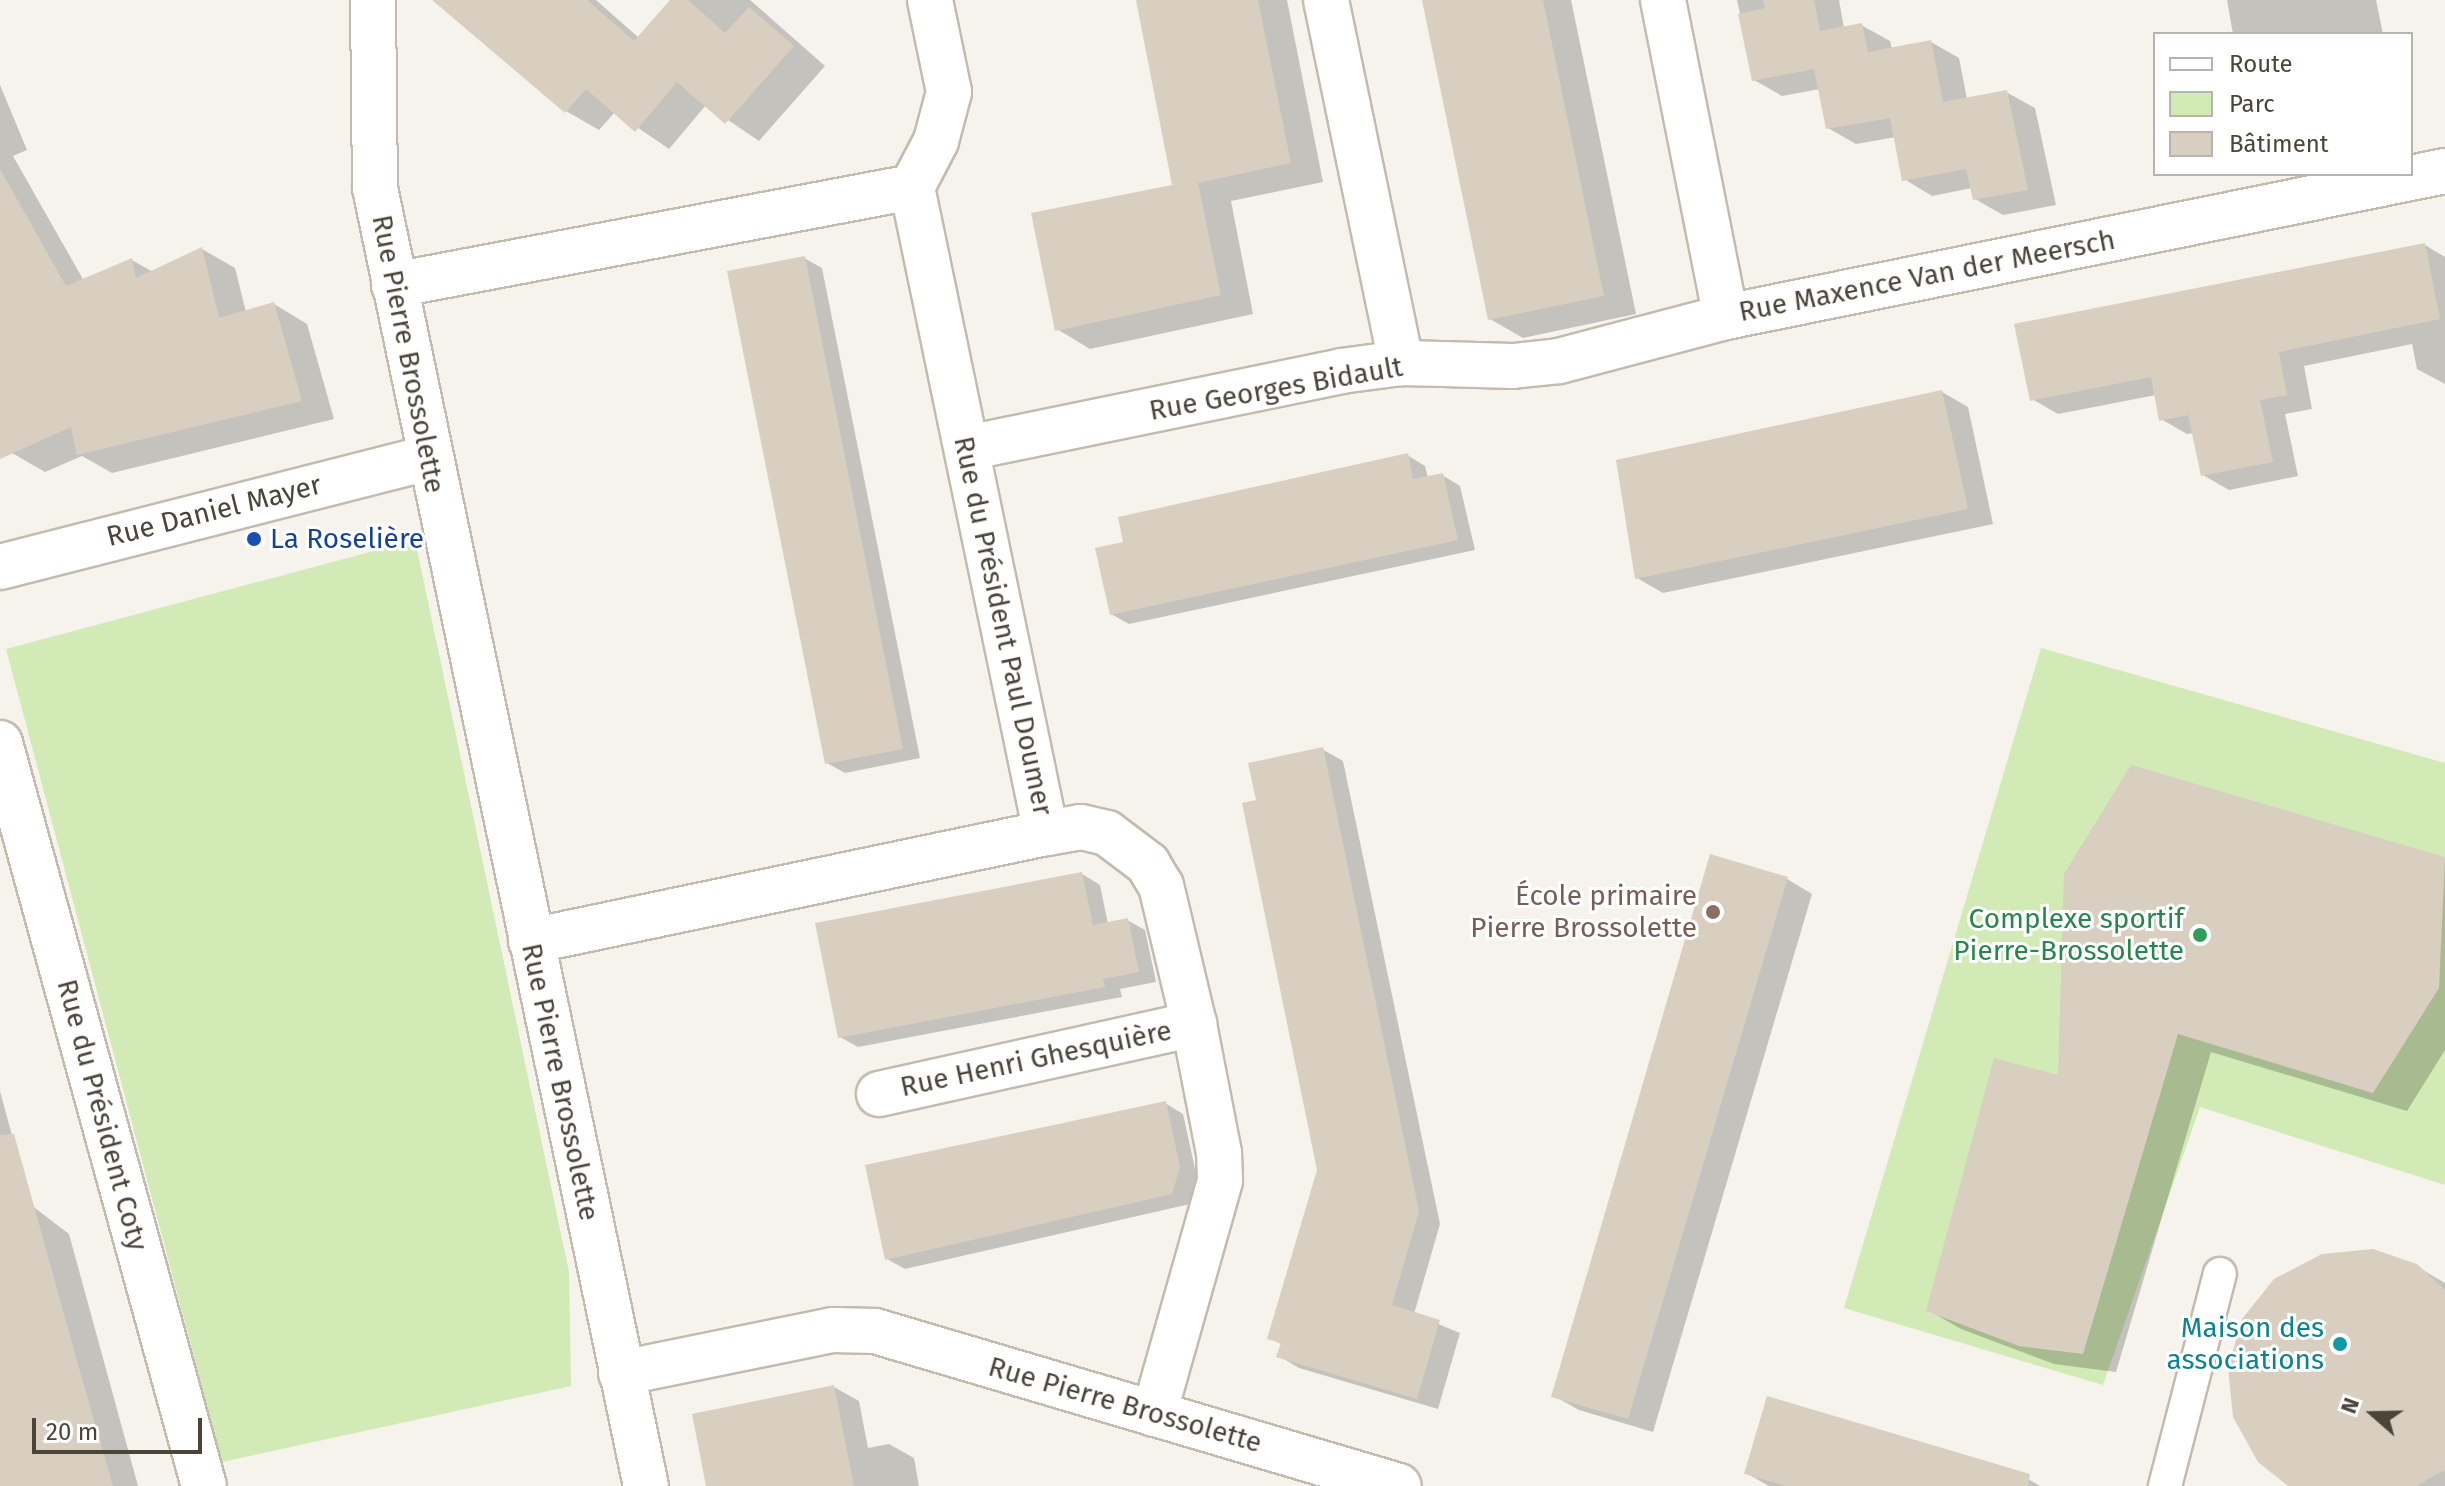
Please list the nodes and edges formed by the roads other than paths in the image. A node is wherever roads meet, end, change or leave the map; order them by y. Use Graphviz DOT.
graph roads {
  1 [pos="373,0"];
  2 [pos="930,0"];
  3 [pos="1326,0"];
  4 [pos="1663,0"];
  5 [pos="2445,171"];
  6 [pos="912,187"];
  7 [pos="394,285"];
  8 [pos="1726,317"];
  9 [pos="1401,363"];
  10 [pos="967,448"];
  11 [pos="428,458"];
  12 [pos="0,567"];
  13 [pos="0,743"];
  14 [pos="1046,833"];
  15 [pos="531,941"];
  16 [pos="1194,1024"];
  17 [pos="879,1094"];
  18 [pos="2220,1274"];
  19 [pos="621,1373"];
  20 [pos="1154,1414"];
  21 [pos="204,1486"];
  22 [pos="646,1486"];
  23 [pos="1399,1486"];
  24 [pos="2165,1486"];
  1 -- 7 [label="street, Rue Pierre Brossolette"];
  2 -- 6 [label="street"];
  3 -- 9 [label="street"];
  4 -- 8 [label="street, Rue Maxence Van der Meersch"];
  5 -- 8 [label="street, Rue Maxence Van der Meersch"];
  6 -- 7 [label="street"];
  6 -- 10 [label="street, Rue du Président Paul Doumer"];
  7 -- 11 [label="street, Rue Pierre Brossolette"];
  8 -- 9 [label="street, Rue Georges Bidault"];
  9 -- 10 [label="street, Rue Georges Bidault"];
  10 -- 14 [label="street, Rue du Président Paul Doumer"];
  11 -- 12 [label="street, Rue Daniel Mayer"];
  11 -- 15 [label="street, Rue Pierre Brossolette"];
  13 -- 21 [label="street, Rue du Président Coty"];
  14 -- 15 [label="street, Rue du Président Paul Doumer"];
  14 -- 16 [label="street, Rue Henri Ghesquière"];
  15 -- 19 [label="street, Rue Pierre Brossolette"];
  16 -- 17 [label="street, Rue Henri Ghesquière"];
  16 -- 20 [label="street, Rue Henri Ghesquière"];
  18 -- 24 [label="lane"];
  19 -- 20 [label="street, Rue Pierre Brossolette"];
  19 -- 22 [label="street"];
  20 -- 23 [label="street, Rue Pierre Brossolette"];
}
